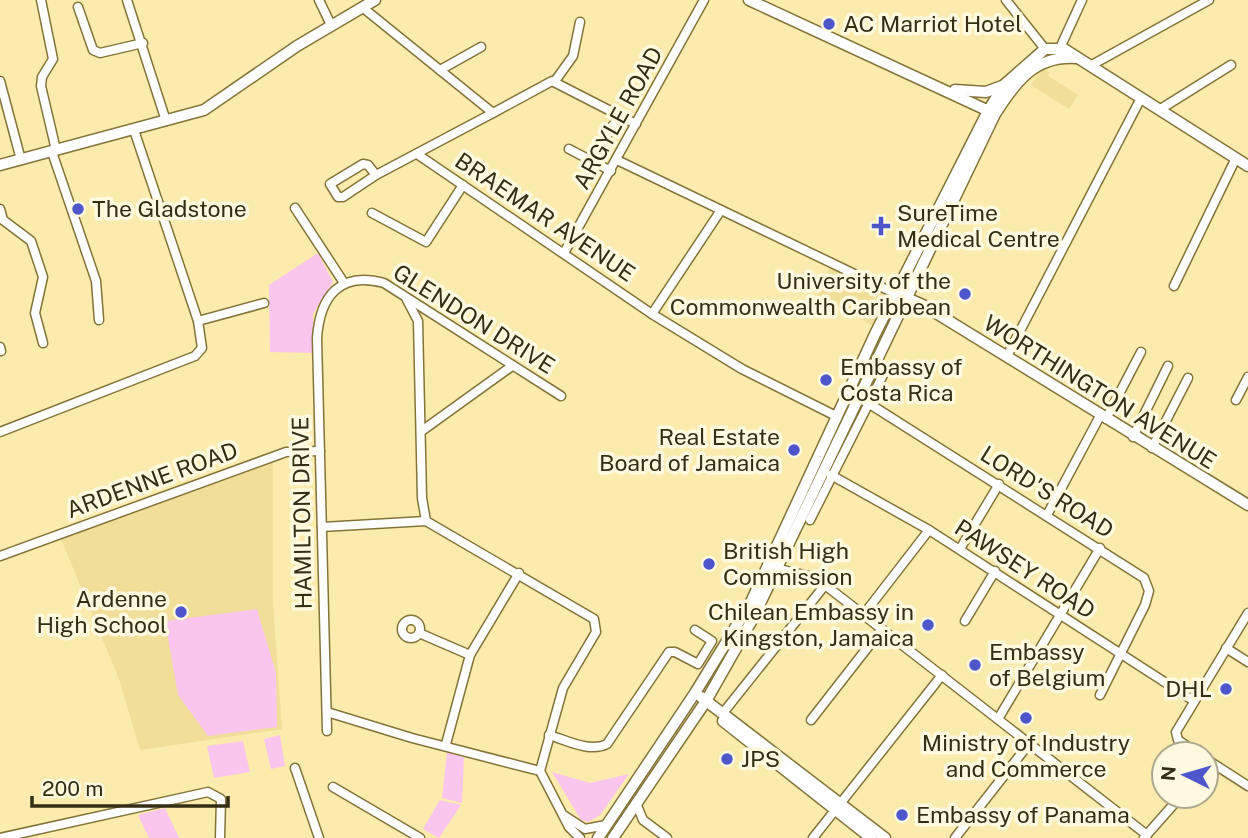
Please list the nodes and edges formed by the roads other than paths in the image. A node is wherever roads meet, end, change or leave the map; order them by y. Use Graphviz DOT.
graph roads {
  1 [pos="41,0"];
  2 [pos="127,0"];
  3 [pos="319,0"];
  4 [pos="375,0"];
  5 [pos="704,0"];
  6 [pos="749,0"];
  7 [pos="1006,0"];
  8 [pos="1082,0"];
  9 [pos="1209,0"];
  10 [pos="78,7"];
  11 [pos="362,7"];
  12 [pos="580,22"];
  13 [pos="331,25"];
  14 [pos="143,43"];
  15 [pos="481,47"];
  16 [pos="1060,48"];
  17 [pos="1045,49"];
  18 [pos="1077,58"];
  19 [pos="1231,65"];
  20 [pos="1090,66"];
  21 [pos="440,70"];
  22 [pos="0,81"];
  23 [pos="555,81"];
  24 [pos="1004,85"];
  25 [pos="944,89"];
  26 [pos="1141,98"];
  27 [pos="967,100"];
  28 [pos="1159,110"];
  29 [pos="991,112"];
  30 [pos="494,113"];
  31 [pos="166,121"];
  32 [pos="636,124"];
  33 [pos="613,125"];
  34 [pos="134,130"];
  35 [pos="971,143"];
  36 [pos="569,149"];
  37 [pos="54,151"];
  38 [pos="417,154"];
  39 [pos="1236,158"];
  40 [pos="20,160"];
  41 [pos="618,160"];
  42 [pos="592,161"];
  43 [pos="0,165"];
  44 [pos="1248,166"];
  45 [pos="611,171"];
  46 [pos="376,176"];
  47 [pos="463,185"];
  48 [pos="295,208"];
  49 [pos="0,209"];
  50 [pos="721,210"];
  51 [pos="372,213"];
  52 [pos="565,253"];
  53 [pos="344,283"];
  54 [pos="1174,286"];
  55 [pos="894,293"];
  56 [pos="905,297"];
  57 [pos="407,300"];
  58 [pos="264,303"];
  59 [pos="652,314"];
  60 [pos="99,320"];
  61 [pos="198,321"];
  62 [pos="43,343"];
  63 [pos="1141,352"];
  64 [pos="1007,356"];
  65 [pos="512,366"];
  66 [pos="1168,366"];
  67 [pos="885,371"];
  68 [pos="1248,377"];
  69 [pos="1188,378"];
  70 [pos="561,396"];
  71 [pos="862,399"];
  72 [pos="1236,400"];
  73 [pos="836,416"];
  74 [pos="1103,418"];
  75 [pos="423,430"];
  76 [pos="0,432"];
  77 [pos="1133,437"];
  78 [pos="1152,448"];
  79 [pos="320,451"];
  80 [pos="831,475"];
  81 [pos="999,484"];
  82 [pos="1248,505"];
  83 [pos="1047,515"];
  84 [pos="810,520"];
  85 [pos="426,521"];
  86 [pos="322,527"];
  87 [pos="929,530"];
  88 [pos="1100,548"];
  89 [pos="960,549"];
  90 [pos="0,556"];
  91 [pos="779,569"];
  92 [pos="995,571"];
  93 [pos="519,572"];
  94 [pos="825,585"];
  95 [pos="1248,613"];
  96 [pos="864,614"];
  97 [pos="1062,615"];
  98 [pos="965,621"];
  99 [pos="883,629"];
  100 [pos="695,630"];
  101 [pos="419,633"];
  102 [pos="1226,648"];
  103 [pos="1120,654"];
  104 [pos="470,655"];
  105 [pos="1248,662"];
  106 [pos="942,675"];
  107 [pos="714,687"];
  108 [pos="1100,695"];
  109 [pos="693,696"];
  110 [pos="1194,701"];
  111 [pos="704,703"];
  112 [pos="327,712"];
  113 [pos="718,712"];
  114 [pos="998,719"];
  115 [pos="811,720"];
  116 [pos="688,726"];
  117 [pos="327,731"];
  118 [pos="549,735"];
  119 [pos="1180,740"];
  120 [pos="446,744"];
  121 [pos="1028,745"];
  122 [pos="295,768"];
  123 [pos="1220,770"];
  124 [pos="540,771"];
  125 [pos="1248,786"];
  126 [pos="333,788"];
  127 [pos="636,803"];
  128 [pos="836,807"];
  129 [pos="1168,810"];
  130 [pos="560,811"];
  131 [pos="606,825"];
  132 [pos="1145,836"];
  133 [pos="0,838"];
  134 [pos="220,838"];
  135 [pos="319,838"];
  136 [pos="420,838"];
  137 [pos="580,838"];
  138 [pos="598,838"];
  139 [pos="613,838"];
  140 [pos="667,838"];
  141 [pos="813,838"];
  142 [pos="871,838"];
  143 [pos="885,838"];
  144 [pos="955,838"];
  1 -- 37 [label="street"];
  2 -- 14 [label="street"];
  3 -- 13 [label="street"];
  4 -- 11 [label="main road"];
  5 -- 32 [label="street, ARGYLE ROAD"];
  6 -- 25 [label="main road"];
  7 -- 17 [label="street"];
  8 -- 16 [label="street"];
  9 -- 20 [label="street"];
  10 -- 14 [label="street"];
  11 -- 13 [label="main road"];
  11 -- 21 [label="street"];
  12 -- 23 [label="street"];
  13 -- 31 [label="main road"];
  14 -- 31 [label="street"];
  15 -- 21 [label="street"];
  16 -- 17 [label="main road"];
  16 -- 18 [label="main road"];
  17 -- 24 [label="main road"];
  18 -- 20 [label="main road"];
  18 -- 29 [label="main road"];
  19 -- 28 [label="street"];
  20 -- 26 [label="main road"];
  21 -- 30 [label="street"];
  22 -- 40 [label="street"];
  23 -- 30 [label="street, BRAEMAR AVENUE"];
  23 -- 32 [label="street"];
  24 -- 25 [label="main road"];
  24 -- 29 [label="main road"];
  25 -- 27 [label="main road"];
  26 -- 28 [label="main road"];
  26 -- 64 [label="street"];
  27 -- 29 [label="main road"];
  27 -- 35 [label="main road"];
  28 -- 39 [label="main road"];
  29 -- 35 [label="main road"];
  29 -- 56 [label="main road"];
  30 -- 38 [label="street, BRAEMAR AVENUE"];
  31 -- 34 [label="main road"];
  32 -- 41 [label="street, ARGYLE ROAD"];
  33 -- 42 [label="street"];
  34 -- 37 [label="main road"];
  34 -- 61 [label="street"];
  35 -- 55 [label="main road"];
  36 -- 42 [label="street"];
  37 -- 40 [label="main road"];
  37 -- 60 [label="street"];
  38 -- 46 [label="street"];
  38 -- 47 [label="street, BRAEMAR AVENUE"];
  39 -- 44 [label="main road"];
  39 -- 54 [label="street"];
  40 -- 43 [label="main road"];
  41 -- 45 [label="street, ARGYLE ROAD"];
  41 -- 50 [label="street"];
  42 -- 45 [label="street"];
  45 -- 52 [label="street, ARGYLE ROAD"];
  46 -- 46 [label="street"];
  47 -- 51 [label="street"];
  47 -- 52 [label="street, BRAEMAR AVENUE"];
  48 -- 53 [label="street"];
  49 -- 62 [label="street"];
  50 -- 55 [label="street"];
  50 -- 59 [label="street"];
  52 -- 59 [label="street, BRAEMAR AVENUE"];
  53 -- 57 [label="street, GLENDON DRIVE"];
  53 -- 79 [label="street, HAMILTON DRIVE"];
  55 -- 56 [label="main road, WORTHINGTON AVENUE"];
  55 -- 73 [label="main road"];
  56 -- 64 [label="main road, WORTHINGTON AVENUE"];
  56 -- 71 [label="main road"];
  57 -- 65 [label="street, GLENDON DRIVE"];
  57 -- 75 [label="street"];
  58 -- 61 [label="street"];
  59 -- 73 [label="street, BRAEMAR AVENUE"];
  61 -- 76 [label="street"];
  63 -- 74 [label="street"];
  64 -- 74 [label="main road, WORTHINGTON AVENUE"];
  65 -- 70 [label="street, GLENDON DRIVE"];
  65 -- 75 [label="street"];
  66 -- 77 [label="street"];
  67 -- 71 [label="street"];
  68 -- 72 [label="street"];
  69 -- 78 [label="street"];
  71 -- 80 [label="street"];
  71 -- 81 [label="street, LORD'S ROAD"];
  71 -- 91 [label="main road"];
  73 -- 109 [label="main road"];
  74 -- 77 [label="main road, WORTHINGTON AVENUE"];
  74 -- 83 [label="street"];
  75 -- 85 [label="street"];
  77 -- 78 [label="main road, WORTHINGTON AVENUE"];
  78 -- 82 [label="main road, WORTHINGTON AVENUE"];
  79 -- 86 [label="street, HAMILTON DRIVE"];
  79 -- 90 [label="street, ARDENNE ROAD"];
  80 -- 84 [label="street"];
  80 -- 87 [label="street, PAWSEY ROAD"];
  81 -- 83 [label="street, LORD'S ROAD"];
  81 -- 89 [label="street"];
  83 -- 88 [label="street, LORD'S ROAD"];
  85 -- 86 [label="street"];
  85 -- 93 [label="street"];
  86 -- 112 [label="street, HAMILTON DRIVE"];
  87 -- 89 [label="street, PAWSEY ROAD"];
  87 -- 96 [label="street"];
  88 -- 97 [label="street"];
  88 -- 103 [label="street, LORD'S ROAD"];
  89 -- 92 [label="street, PAWSEY ROAD"];
  91 -- 94 [label="street"];
  91 -- 107 [label="main road"];
  92 -- 97 [label="street, PAWSEY ROAD"];
  92 -- 98 [label="street"];
  93 -- 104 [label="street"];
  93 -- 118 [label="street"];
  94 -- 96 [label="street"];
  94 -- 113 [label="street"];
  95 -- 102 [label="street"];
  96 -- 99 [label="street"];
  97 -- 103 [label="street, PAWSEY ROAD"];
  97 -- 114 [label="street"];
  99 -- 106 [label="street"];
  99 -- 115 [label="street"];
  100 -- 118 [label="street"];
  101 -- 104 [label="street"];
  102 -- 105 [label="street"];
  102 -- 110 [label="street"];
  103 -- 108 [label="street, LORD'S ROAD"];
  103 -- 110 [label="street, PAWSEY ROAD"];
  104 -- 120 [label="street"];
  106 -- 114 [label="street"];
  106 -- 128 [label="street"];
  107 -- 111 [label="main road"];
  107 -- 113 [label="main road"];
  109 -- 111 [label="main road"];
  109 -- 131 [label="main road"];
  110 -- 119 [label="street"];
  111 -- 113 [label="main road"];
  111 -- 116 [label="main road"];
  112 -- 117 [label="street, HAMILTON DRIVE"];
  112 -- 120 [label="street"];
  113 -- 116 [label="main road"];
  113 -- 128 [label="main road"];
  114 -- 121 [label="street"];
  116 -- 127 [label="main road"];
  118 -- 124 [label="street"];
  120 -- 124 [label="street"];
  121 -- 132 [label="street"];
  121 -- 144 [label="street"];
  122 -- 135 [label="street"];
  123 -- 125 [label="street"];
  124 -- 130 [label="street"];
  126 -- 136 [label="street"];
  127 -- 139 [label="main road"];
  127 -- 140 [label="street"];
  128 -- 141 [label="street"];
  128 -- 142 [label="main road"];
  128 -- 143 [label="main road"];
  129 -- 132 [label="street"];
  130 -- 131 [label="street"];
  130 -- 137 [label="street"];
  131 -- 138 [label="main road"];
  133 -- 134 [label="street"];
}
